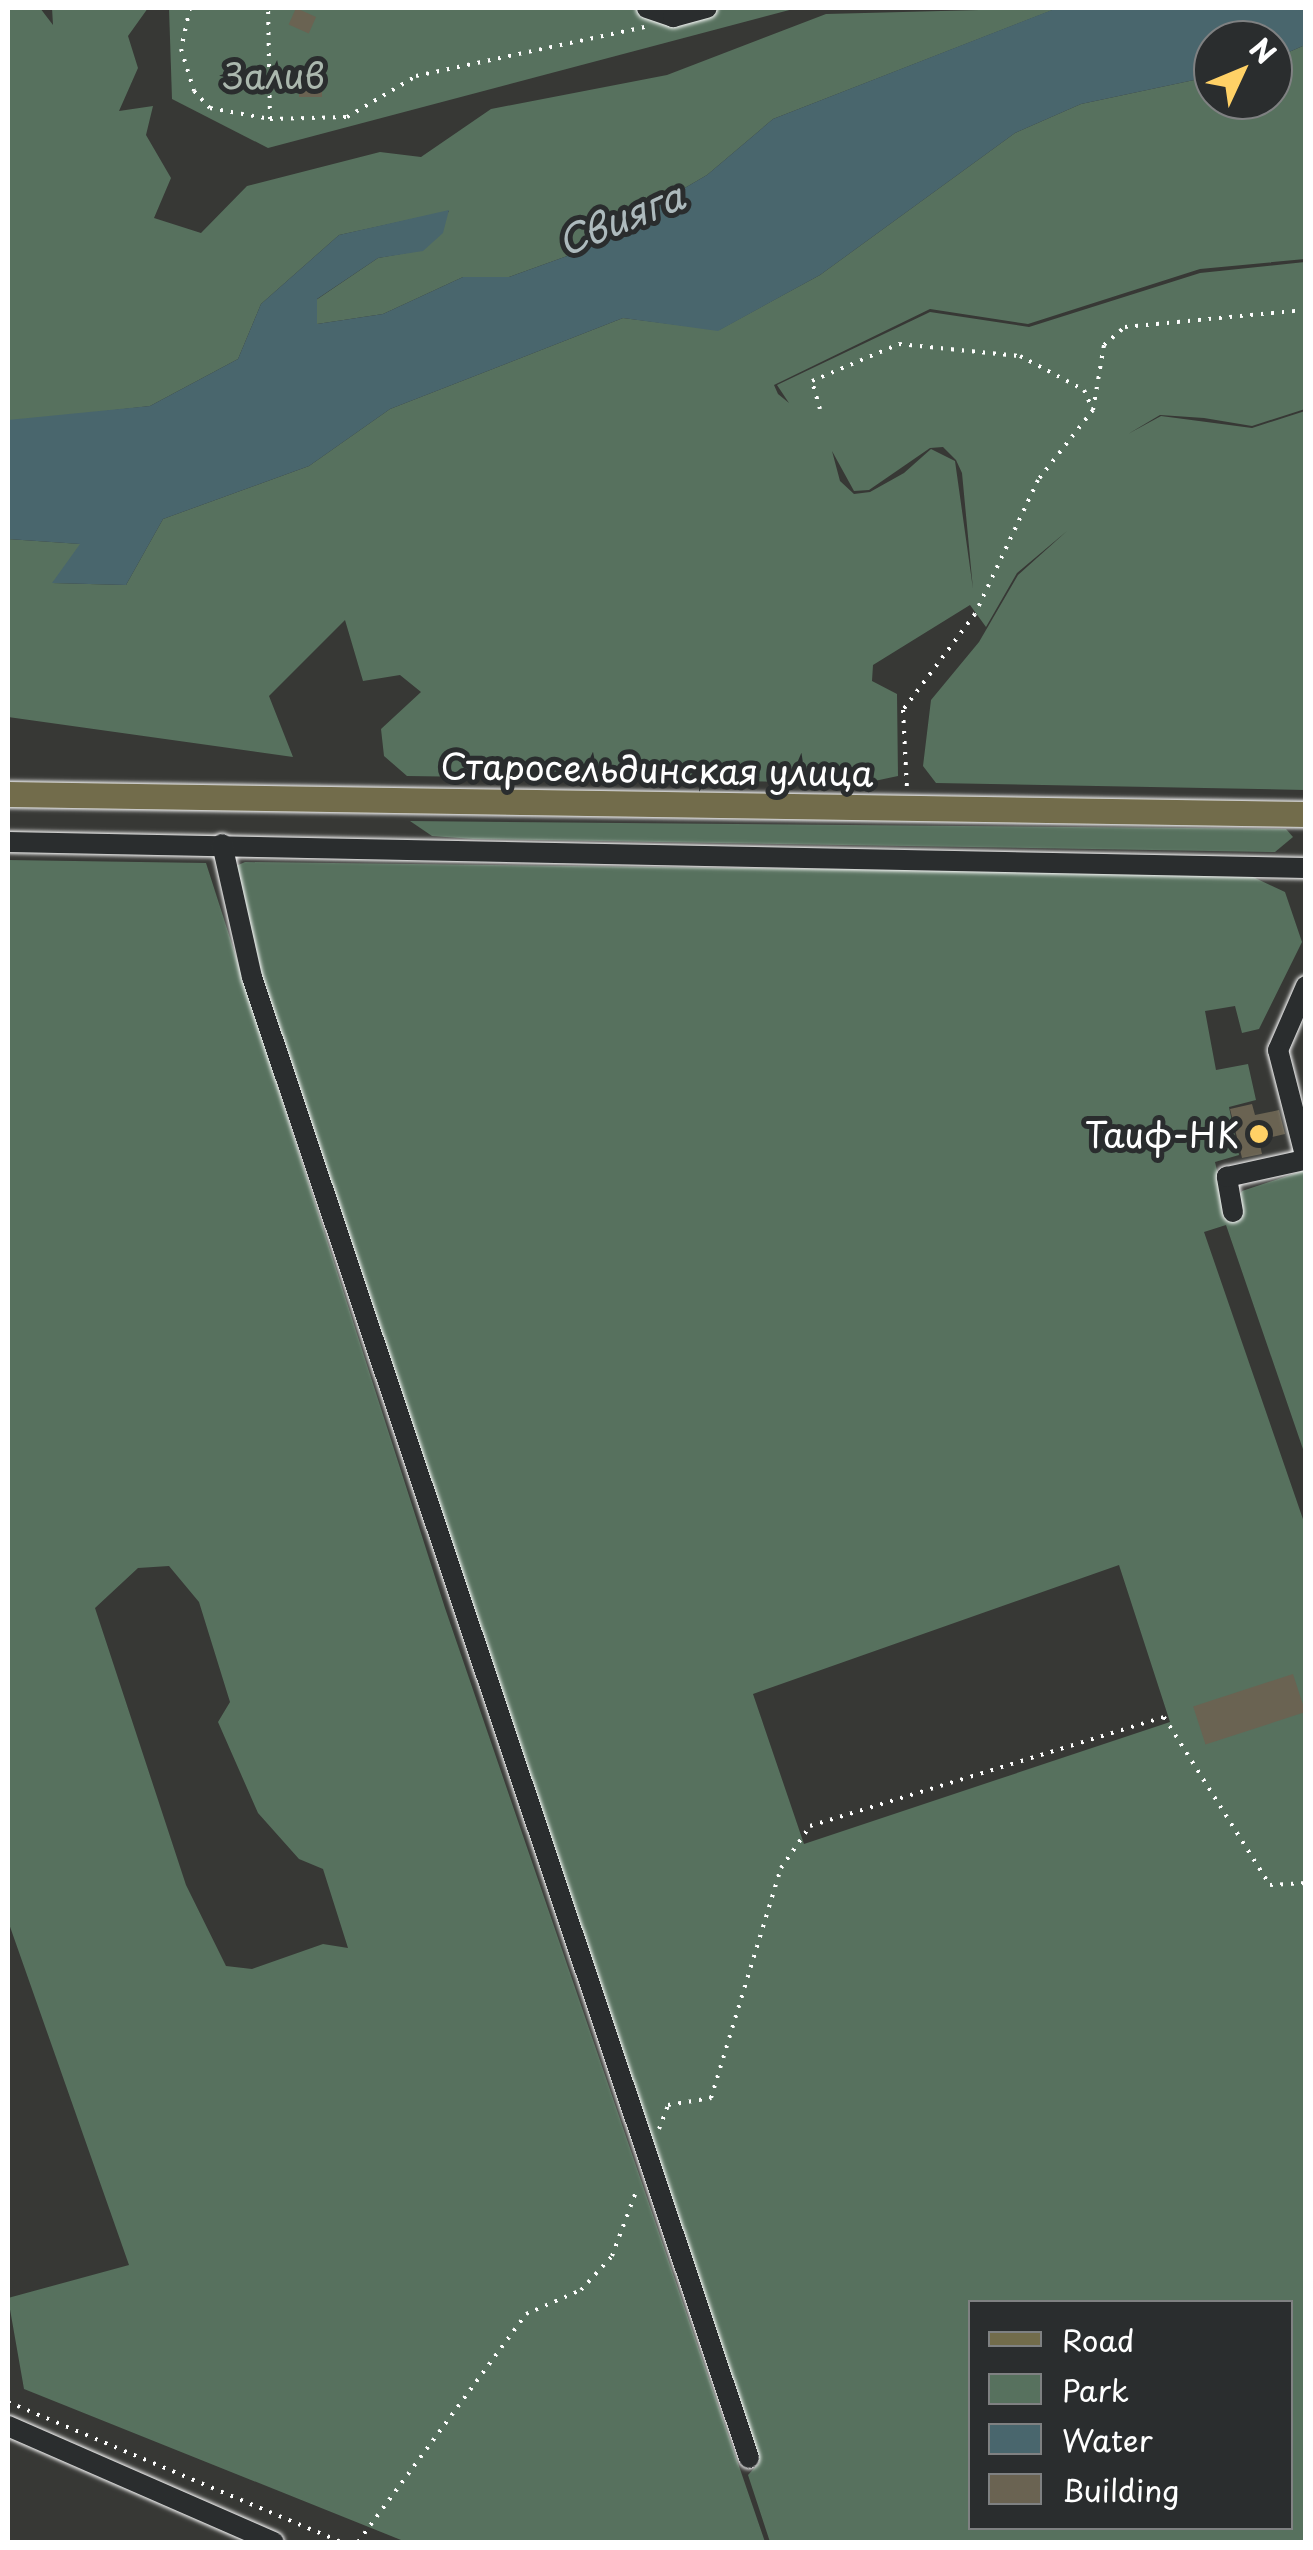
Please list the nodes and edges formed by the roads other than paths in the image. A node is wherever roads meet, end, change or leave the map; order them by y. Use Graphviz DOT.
graph roads {
  1 [pos="647,8"];
  2 [pos="707,8"];
  3 [pos="8,794"];
  4 [pos="1306,814"];
  5 [pos="8,842"];
  6 [pos="222,844"];
  7 [pos="1306,868"];
  8 [pos="1306,986"];
  9 [pos="1305,1159"];
  10 [pos="1234,1212"];
  11 [pos="8,2426"];
  12 [pos="749,2458"];
  13 [pos="274,2542"];
  1 -- 2 [label="street"];
  3 -- 4 [label="main road, Старосельдинская улица"];
  5 -- 6 [label="street"];
  6 -- 7 [label="street"];
  6 -- 12 [label="street"];
  8 -- 9 [label="street"];
  9 -- 10 [label="street"];
  11 -- 13 [label="street"];
}
